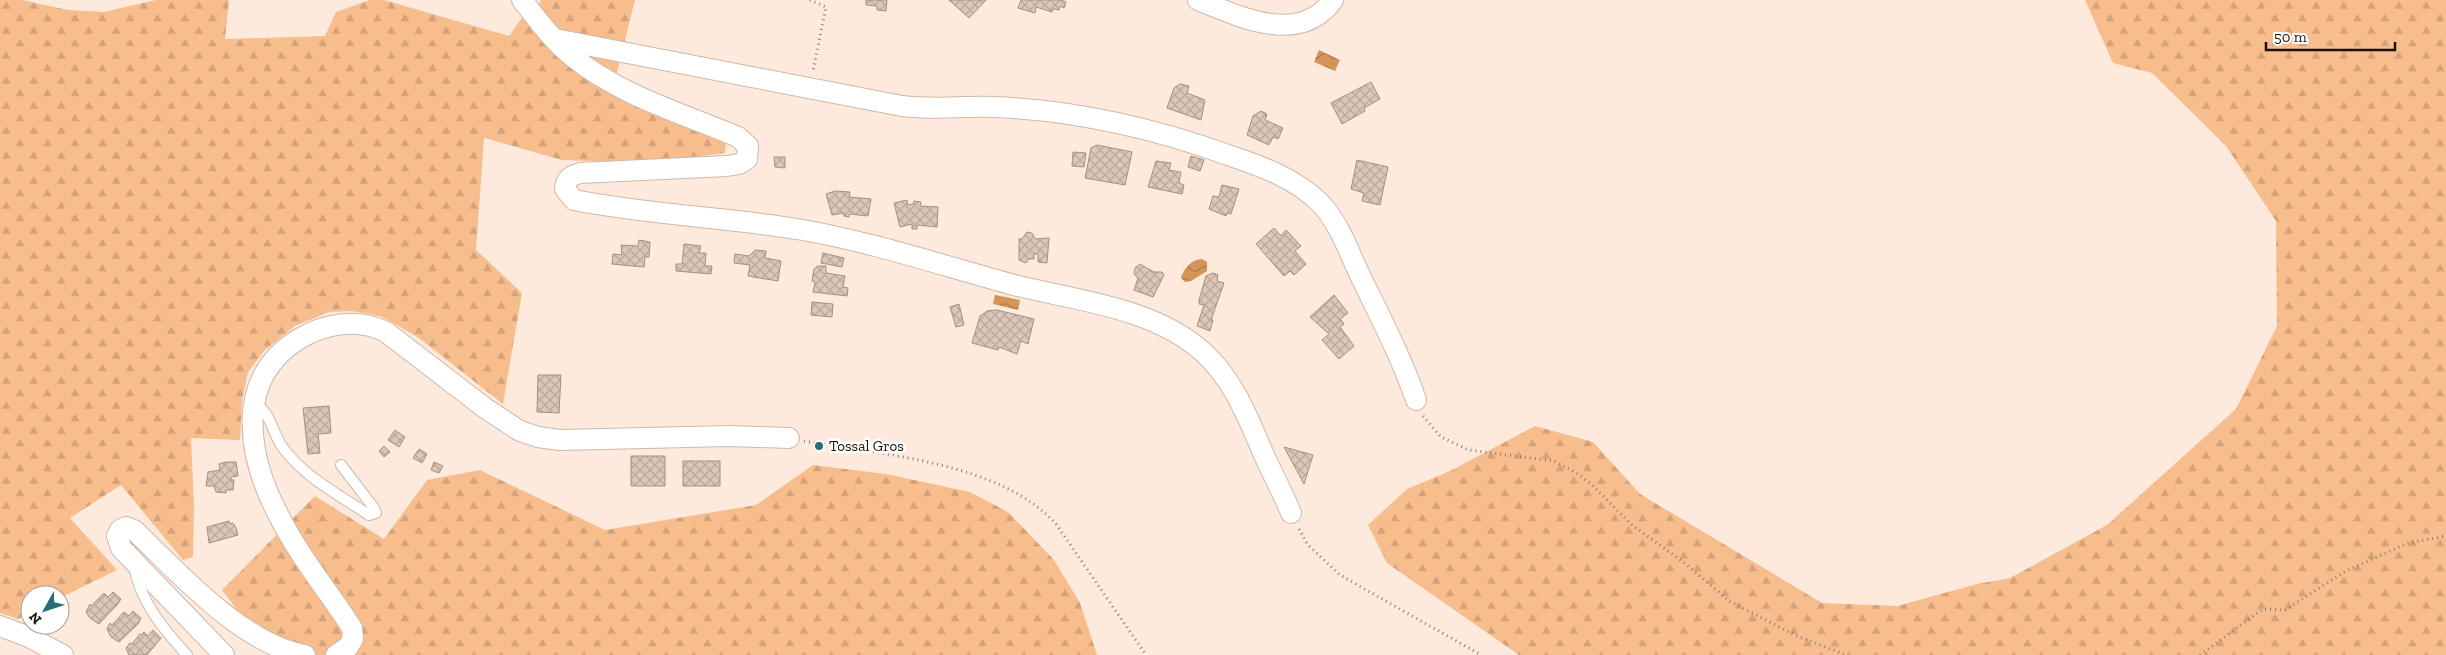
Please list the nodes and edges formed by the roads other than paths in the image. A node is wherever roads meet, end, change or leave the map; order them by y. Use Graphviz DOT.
graph roads {
  1 [pos="522,0"];
  2 [pos="1198,0"];
  3 [pos="1333,0"];
  4 [pos="554,39"];
  5 [pos="1416,400"];
  6 [pos="253,404"];
  7 [pos="789,438"];
  8 [pos="341,465"];
  9 [pos="1291,513"];
  10 [pos="133,562"];
  11 [pos="0,626"];
  12 [pos="63,655"];
  13 [pos="187,655"];
  14 [pos="224,655"];
  15 [pos="305,655"];
  16 [pos="336,655"];
  1 -- 4 [label="street"];
  2 -- 3 [label="street"];
  4 -- 5 [label="street"];
  4 -- 9 [label="street"];
  6 -- 7 [label="street"];
  6 -- 8 [label="lane"];
  6 -- 16 [label="street"];
  10 -- 13 [label="lane"];
  10 -- 14 [label="street"];
  10 -- 15 [label="street"];
  11 -- 12 [label="street"];
}
